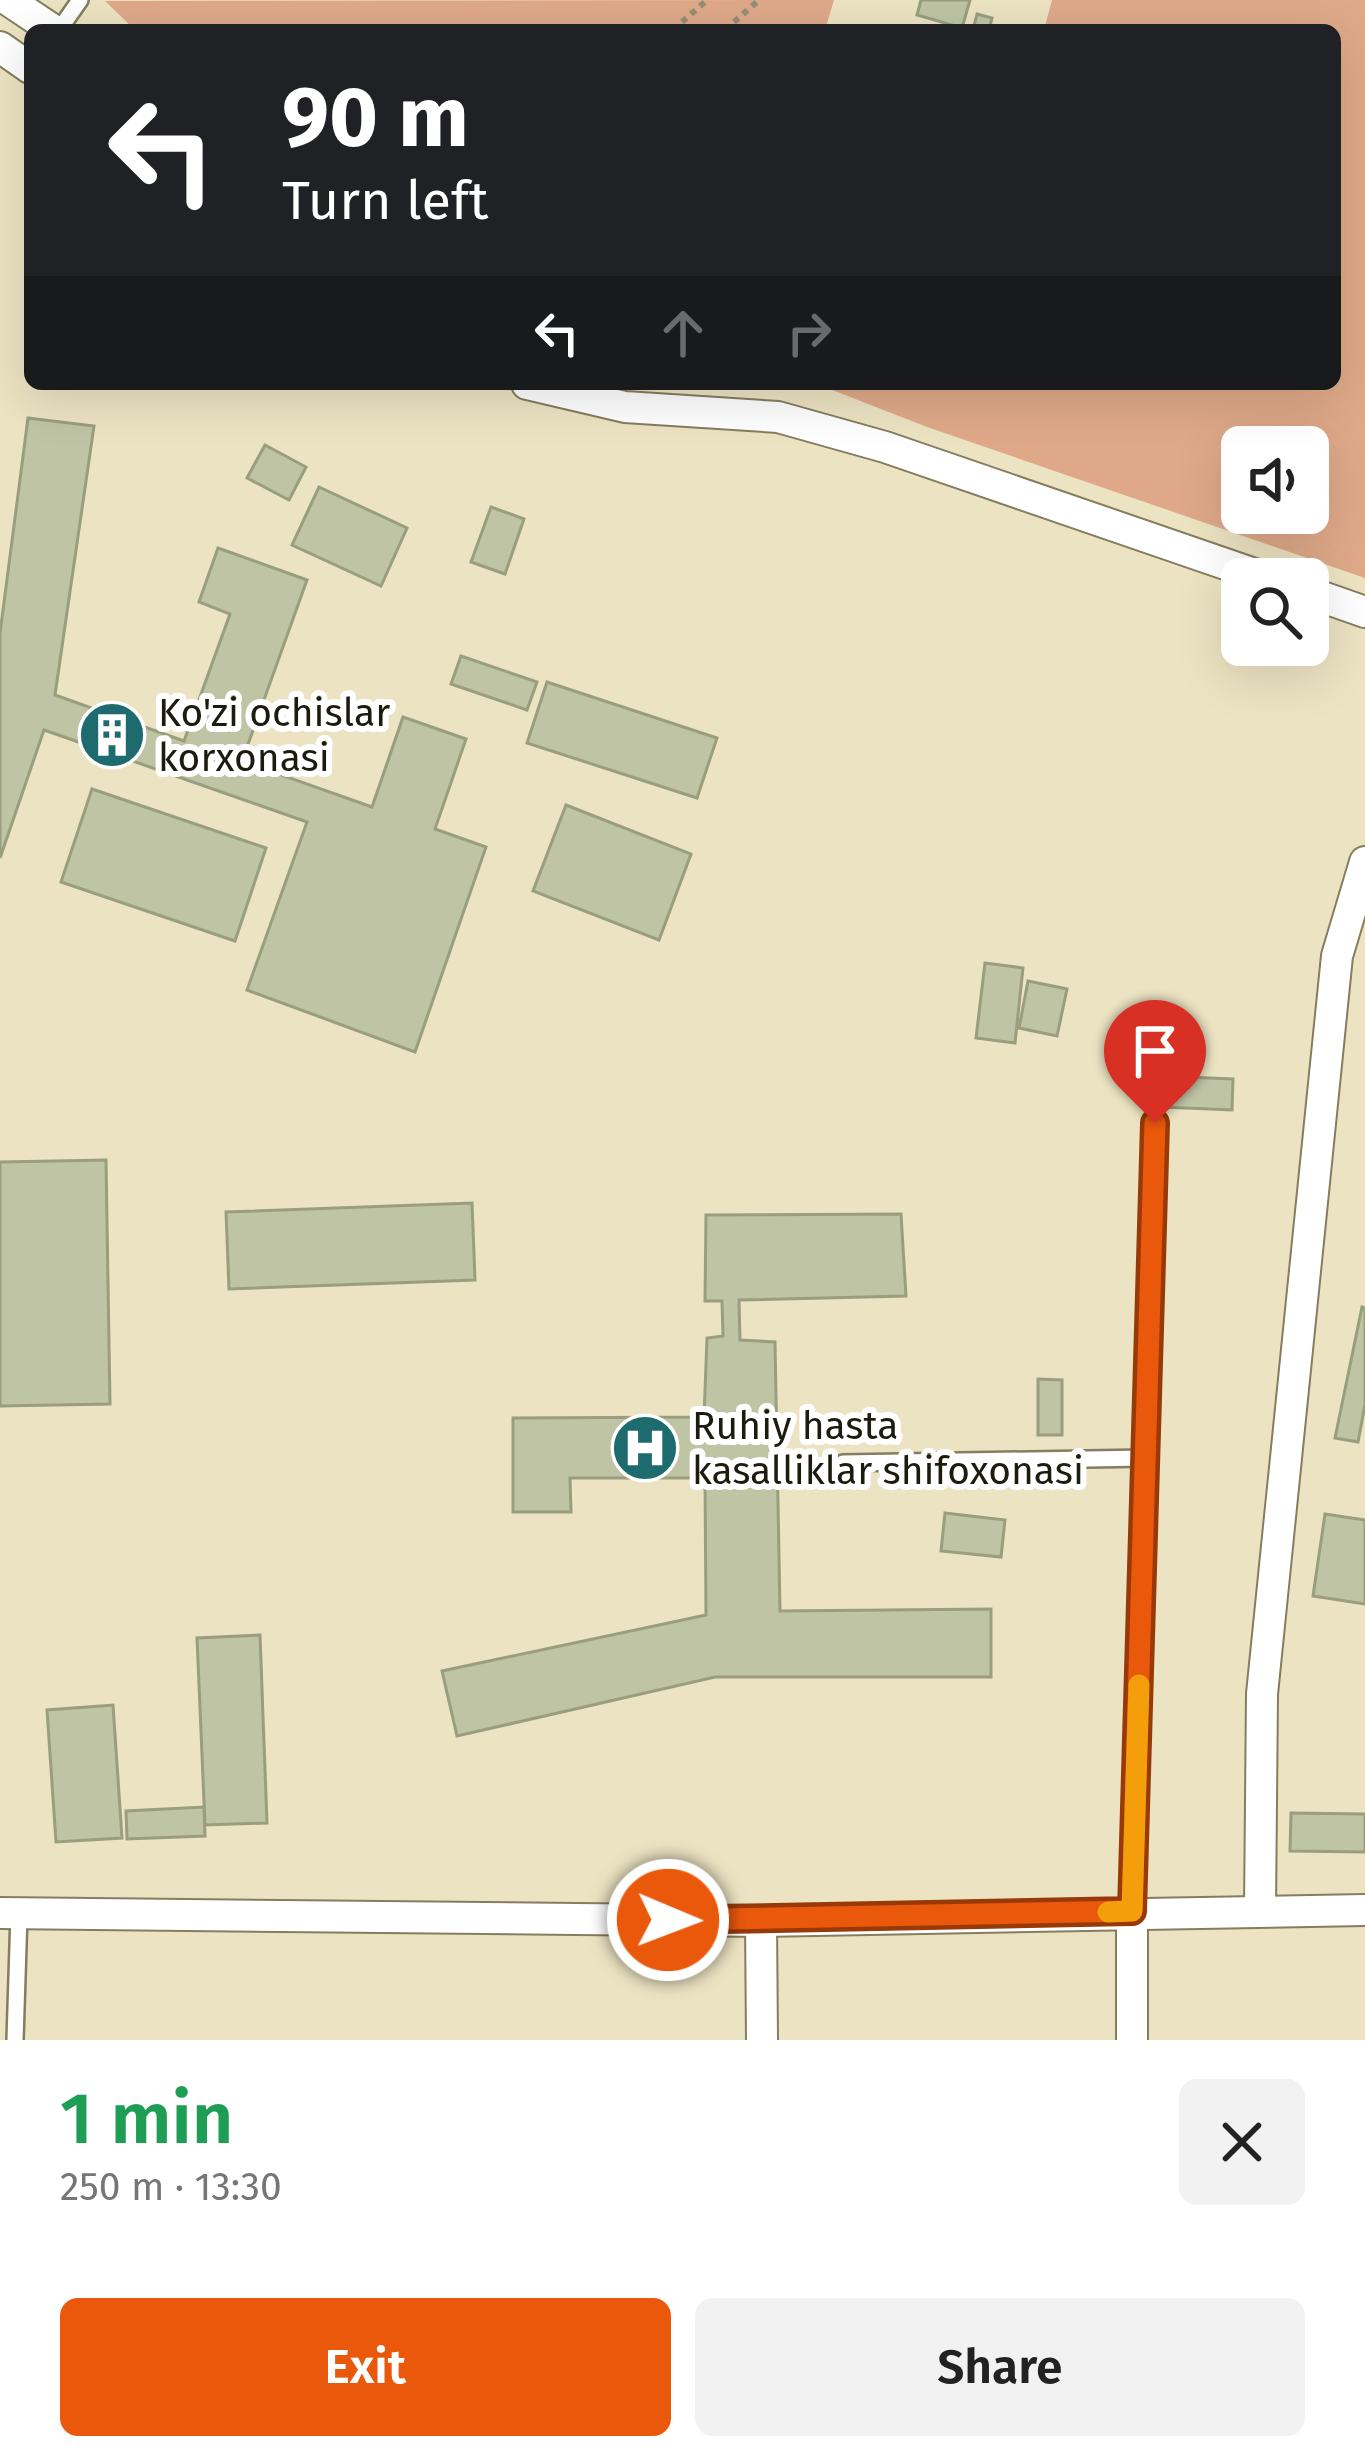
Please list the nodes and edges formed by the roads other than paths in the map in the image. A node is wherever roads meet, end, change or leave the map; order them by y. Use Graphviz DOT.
graph roads {
  1 [pos="8,0"];
  2 [pos="80,0"];
  3 [pos="46,24"];
  4 [pos="61,24"];
  5 [pos="552,390"];
  6 [pos="1221,563"];
  7 [pos="1329,599"];
  8 [pos="1365,612"];
  9 [pos="1365,862"];
  10 [pos="1155,1123"];
  11 [pos="1145,1458"];
  12 [pos="843,1463"];
  13 [pos="1260,1909"];
  14 [pos="1365,1910"];
  15 [pos="1132,1911"];
  16 [pos="9,1914"];
  17 [pos="761,1921"];
  18 [pos="15,2040"];
  19 [pos="762,2040"];
  20 [pos="1132,2040"];
  1 -- 3 [label="street"];
  2 -- 4 [label="lane"];
  5 -- 6 [label="street"];
  7 -- 8 [label="street"];
  9 -- 13 [label="street"];
  10 -- 11 [label="lane"];
  11 -- 12 [label="lane"];
  11 -- 15 [label="lane"];
  13 -- 14 [label="street"];
  13 -- 15 [label="street"];
  15 -- 17 [label="street"];
  15 -- 20 [label="street"];
  16 -- 17 [label="street"];
  16 -- 18 [label="lane"];
  17 -- 19 [label="street"];
}
